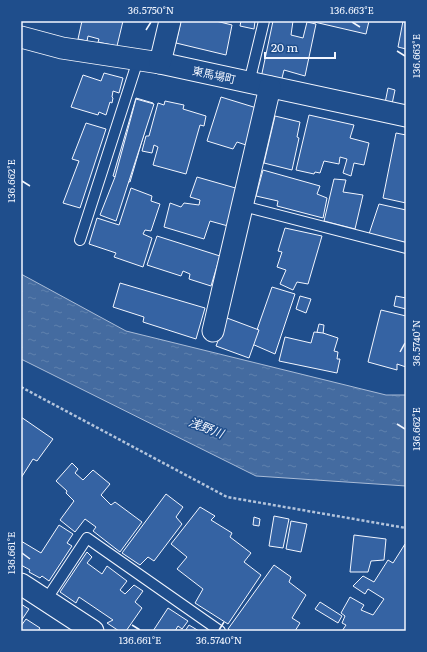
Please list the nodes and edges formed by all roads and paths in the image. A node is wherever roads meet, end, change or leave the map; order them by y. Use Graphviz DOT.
graph roads {
  1 [pos="170,21"];
  2 [pos="264,21"];
  3 [pos="21,37"];
  4 [pos="138,60"];
  5 [pos="160,63"];
  6 [pos="249,82"];
  7 [pos="270,87"];
  8 [pos="406,116"];
  9 [pos="243,206"];
  10 [pos="80,240"];
  11 [pos="406,248"];
  12 [pos="214,331"];
  13 [pos="21,387"];
  14 [pos="406,528"];
  15 [pos="21,584"];
  16 [pos="46,600"];
  17 [pos="93,631"];
  18 [pos="220,631"];
  1 -- 5 [label="street"];
  2 -- 6 [label="lane"];
  3 -- 4 [label="street, 東馬場町"];
  4 -- 5 [label="street, 東馬場町"];
  4 -- 10 [label="lane"];
  5 -- 6 [label="street, 東馬場町"];
  6 -- 7 [label="street, 東馬場町"];
  7 -- 8 [label="street, 東馬場町"];
  7 -- 9 [label="street"];
  9 -- 11 [label="lane"];
  9 -- 12 [label="street"];
  13 -- 14 [label="path"];
  15 -- 16 [label="street"];
  16 -- 17 [label="street"];
  16 -- 18 [label="lane"];
}
